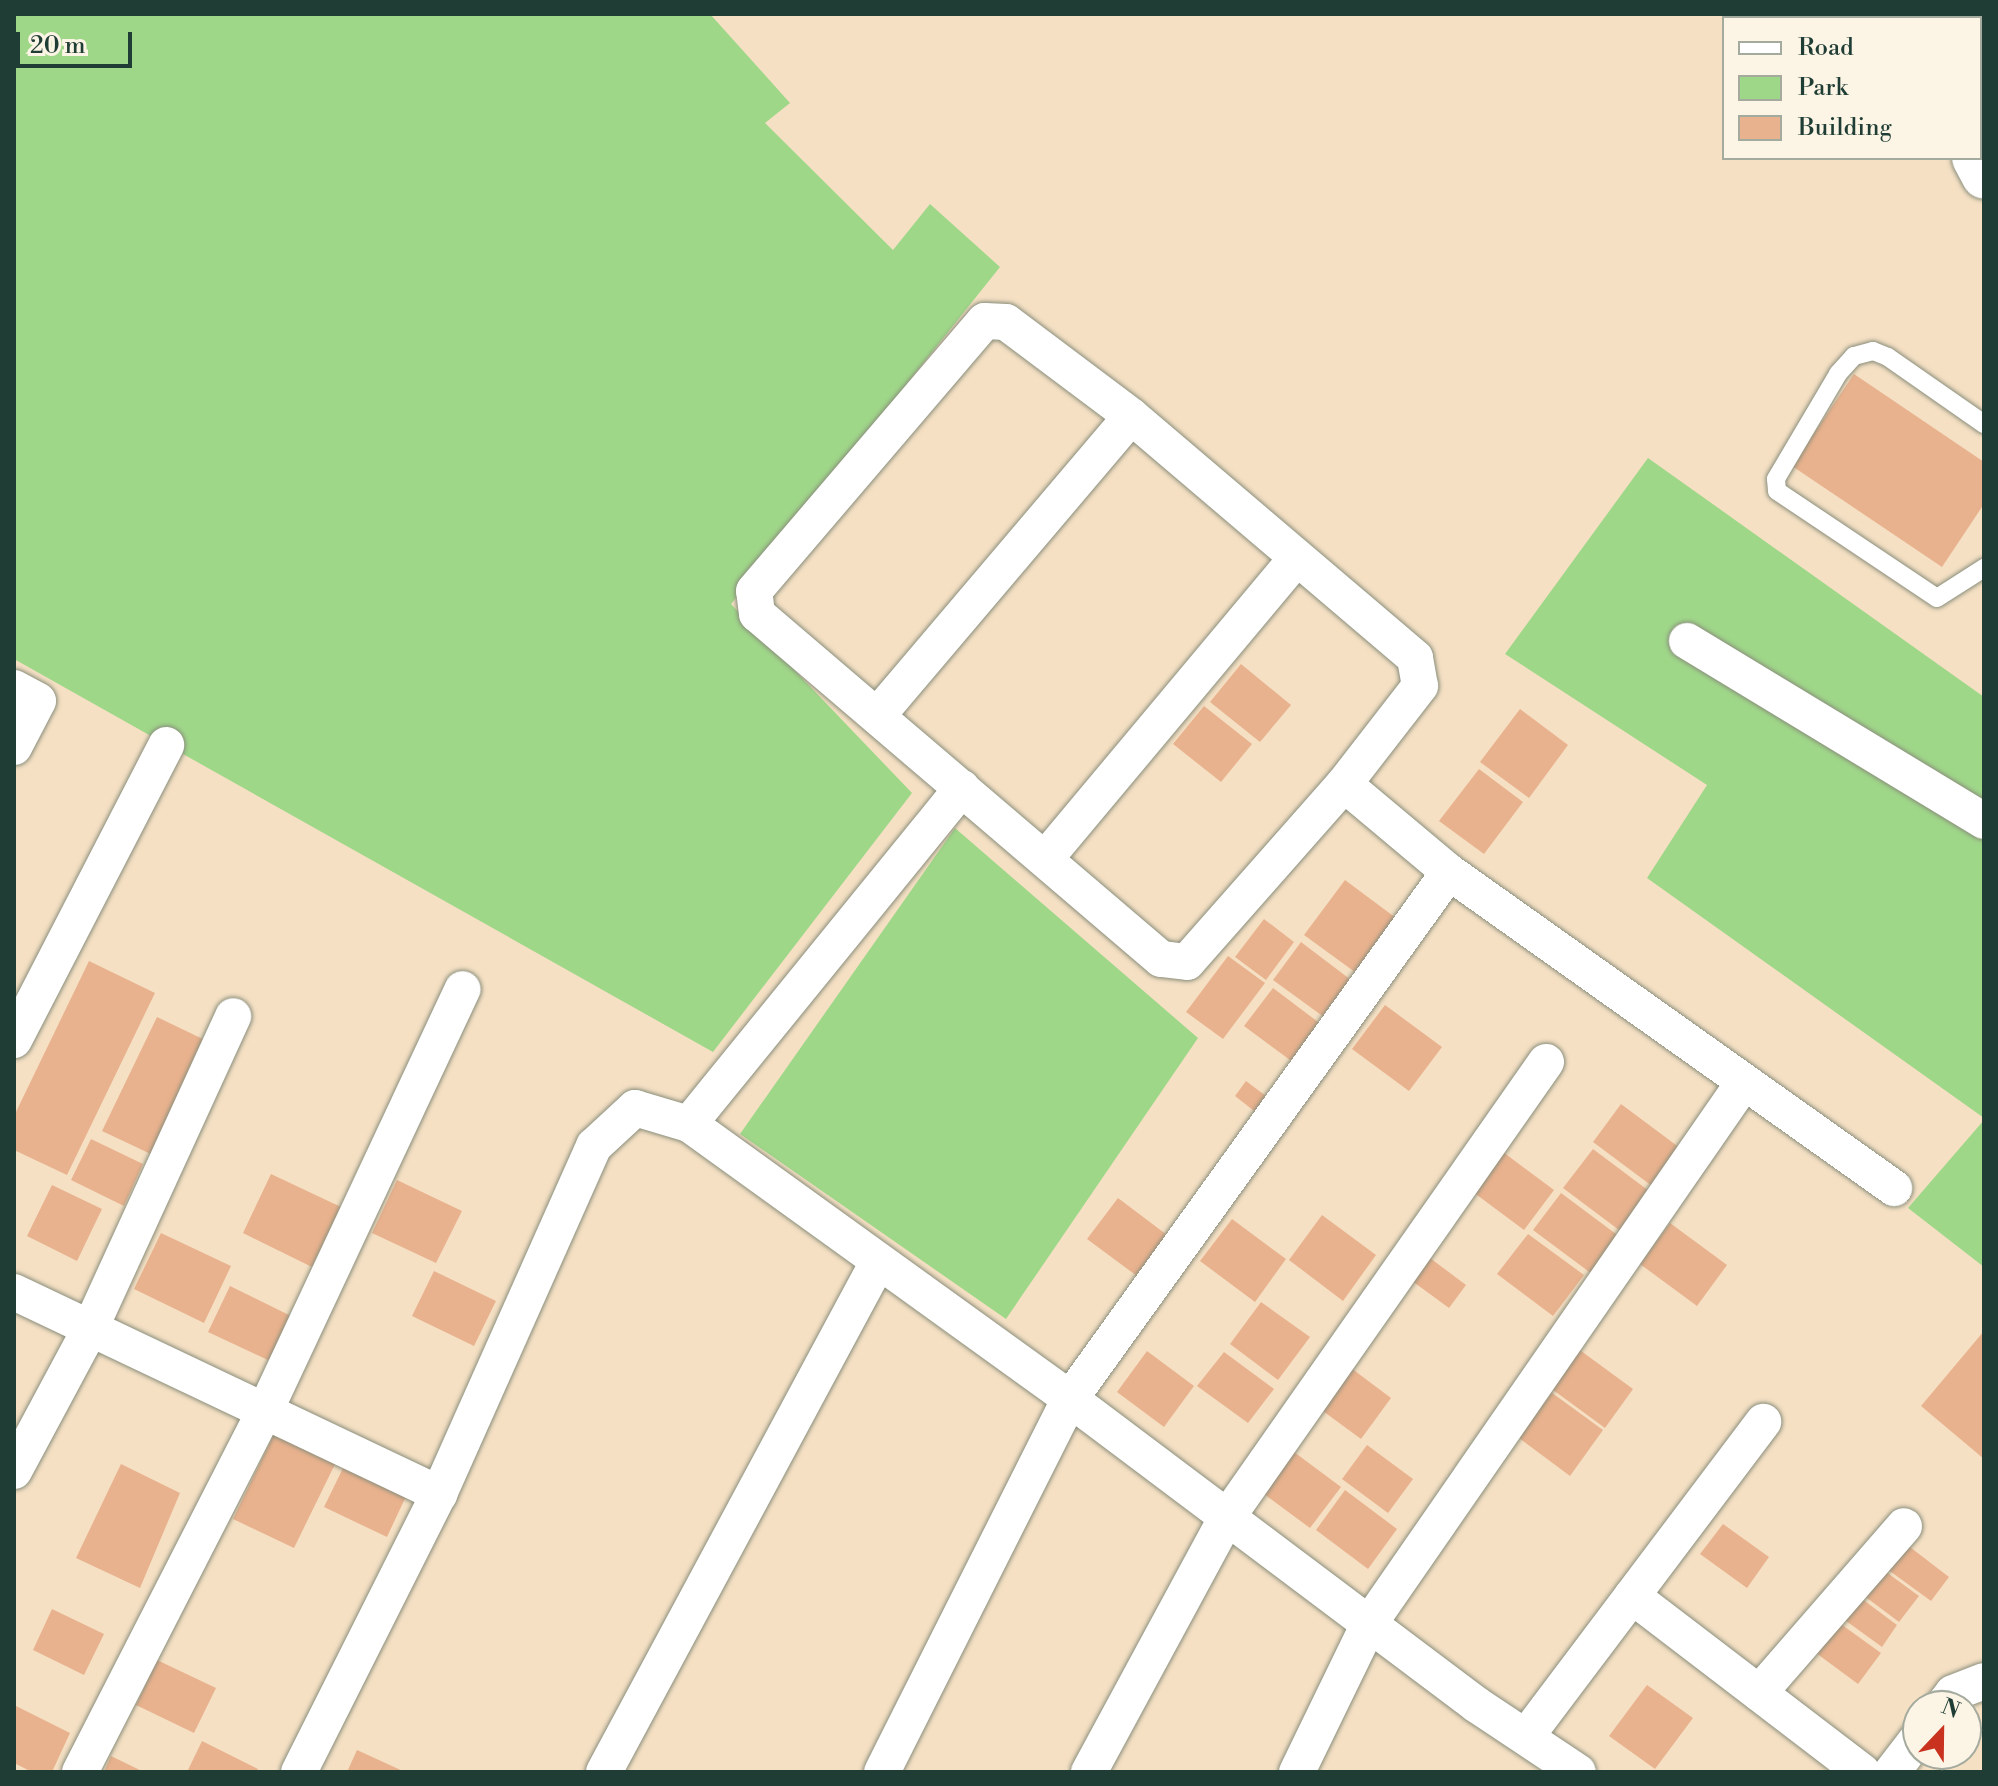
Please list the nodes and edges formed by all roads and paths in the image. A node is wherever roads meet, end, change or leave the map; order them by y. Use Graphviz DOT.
graph roads {
  1 [pos="1131,416"];
  2 [pos="1984,424"];
  3 [pos="1295,560"];
  4 [pos="1984,568"];
  5 [pos="1687,641"];
  6 [pos="14,688"];
  7 [pos="877,716"];
  8 [pos="166,745"];
  9 [pos="14,747"];
  10 [pos="1344,784"];
  11 [pos="962,788"];
  12 [pos="1984,821"];
  13 [pos="1045,859"];
  14 [pos="1449,872"];
  15 [pos="463,989"];
  16 [pos="233,1016"];
  17 [pos="14,1040"];
  18 [pos="1546,1062"];
  19 [pos="1744,1082"];
  20 [pos="689,1124"];
  21 [pos="1894,1188"];
  22 [pos="878,1262"];
  23 [pos="14,1292"];
  24 [pos="90,1329"];
  25 [pos="1070,1399"];
  26 [pos="264,1413"];
  27 [pos="1763,1422"];
  28 [pos="14,1471"];
  29 [pos="439,1494"];
  30 [pos="1226,1519"];
  31 [pos="1904,1526"];
  32 [pos="1632,1596"];
  33 [pos="1369,1624"];
  34 [pos="1984,1681"];
  35 [pos="1961,1690"];
  36 [pos="1759,1693"];
  37 [pos="1528,1734"];
  38 [pos="80,1772"];
  39 [pos="299,1772"];
  40 [pos="604,1772"];
  41 [pos="882,1772"];
  42 [pos="1089,1772"];
  43 [pos="1297,1772"];
  44 [pos="1578,1772"];
  45 [pos="1862,1772"];
  1 -- 3 [label="street"];
  1 -- 7 [label="street"];
  1 -- 7 [label="street"];
  2 -- 4 [label="lane"];
  3 -- 10 [label="street"];
  3 -- 13 [label="street"];
  5 -- 12 [label="street"];
  6 -- 9 [label="street"];
  7 -- 11 [label="street"];
  8 -- 17 [label="street"];
  10 -- 13 [label="street"];
  10 -- 14 [label="street"];
  11 -- 13 [label="street"];
  11 -- 20 [label="street"];
  14 -- 19 [label="street"];
  14 -- 25 [label="street"];
  15 -- 26 [label="street"];
  16 -- 24 [label="street"];
  18 -- 30 [label="street"];
  19 -- 21 [label="street"];
  19 -- 33 [label="street"];
  20 -- 22 [label="street"];
  20 -- 29 [label="street"];
  22 -- 25 [label="street"];
  22 -- 40 [label="street"];
  23 -- 24 [label="street"];
  24 -- 26 [label="street"];
  24 -- 28 [label="street"];
  25 -- 30 [label="street"];
  25 -- 41 [label="street"];
  26 -- 29 [label="street"];
  26 -- 38 [label="street"];
  27 -- 32 [label="street"];
  29 -- 39 [label="street"];
  30 -- 33 [label="street"];
  30 -- 42 [label="street"];
  31 -- 36 [label="street"];
  32 -- 36 [label="street"];
  32 -- 37 [label="street"];
  33 -- 37 [label="street"];
  33 -- 43 [label="street"];
  34 -- 35 [label="street"];
  36 -- 45 [label="street"];
  37 -- 44 [label="street"];
}
